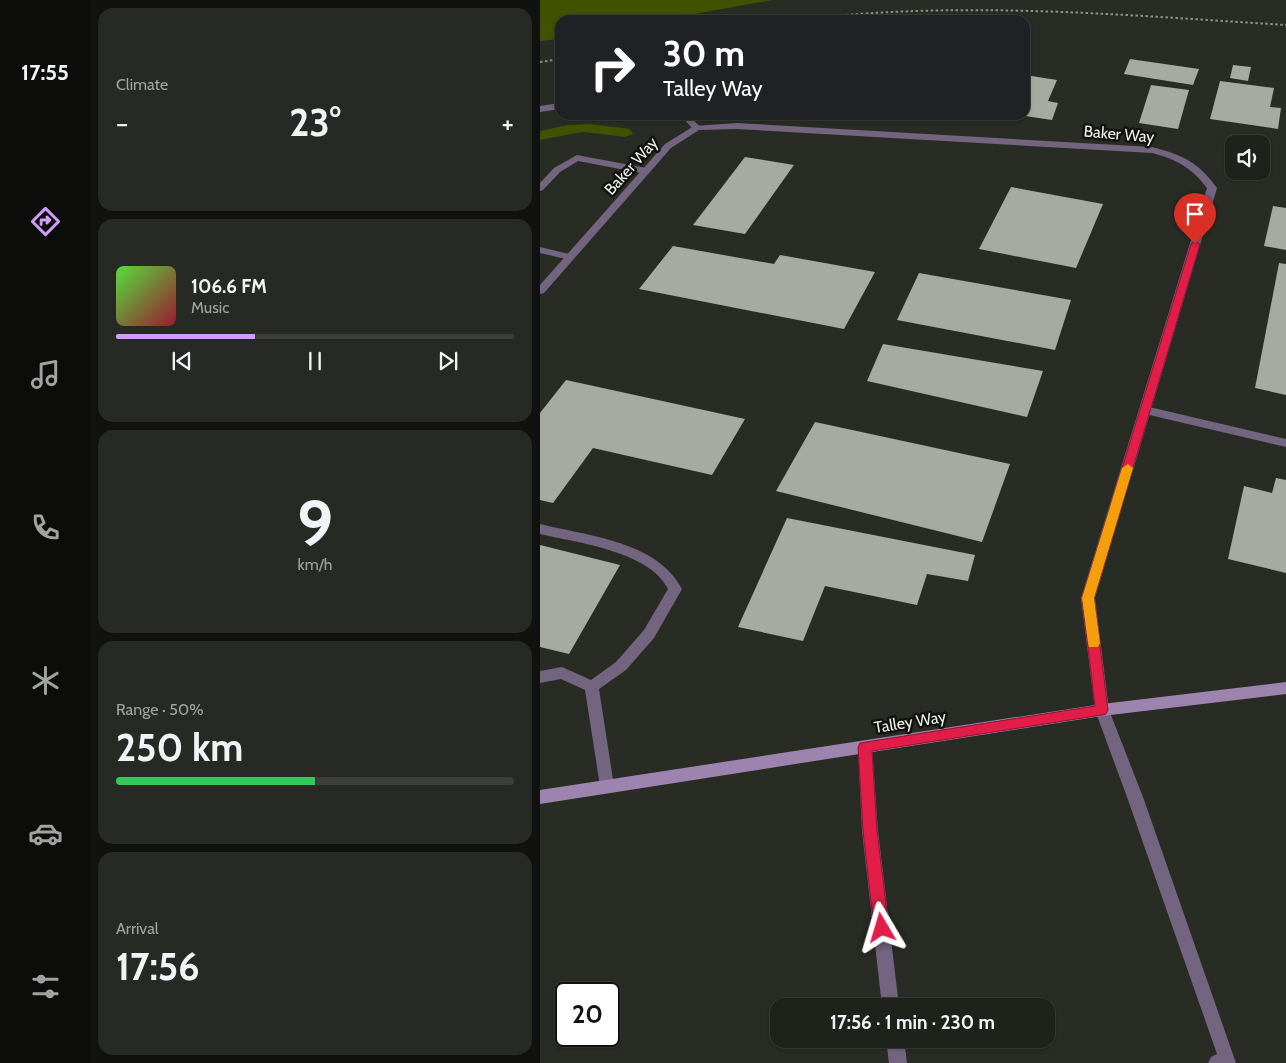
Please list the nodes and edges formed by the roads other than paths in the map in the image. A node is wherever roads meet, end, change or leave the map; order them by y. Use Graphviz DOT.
graph roads {
  1 [pos="555,107"];
  2 [pos="540,109"];
  3 [pos="689,120"];
  4 [pos="697,128"];
  5 [pos="646,171"];
  6 [pos="540,188"];
  7 [pos="540,250"];
  8 [pos="570,257"];
  9 [pos="540,290"];
  10 [pos="1145,410"];
  11 [pos="1286,443"];
  12 [pos="540,529"];
  13 [pos="540,677"];
  14 [pos="592,687"];
  15 [pos="1286,688"];
  16 [pos="1102,710"];
  17 [pos="865,747"];
  18 [pos="607,786"];
  19 [pos="540,797"];
  20 [pos="890,998"];
  21 [pos="896,1048"];
  22 [pos="1225,1062"];
  23 [pos="898,1063"];
  1 -- 2 [label="street"];
  3 -- 4 [label="street"];
  4 -- 5 [label="street, Baker Way"];
  4 -- 10 [label="street, Baker Way"];
  5 -- 6 [label="street"];
  5 -- 8 [label="street, Baker Way"];
  7 -- 8 [label="street"];
  8 -- 9 [label="street, Baker Way"];
  10 -- 11 [label="street"];
  10 -- 16 [label="street, Baker Way"];
  12 -- 14 [label="street"];
  13 -- 14 [label="street"];
  14 -- 18 [label="street"];
  15 -- 16 [label="main road, Talley Way"];
  16 -- 17 [label="main road, Talley Way"];
  16 -- 22 [label="street, Baker Way"];
  17 -- 18 [label="main road, Talley Way"];
  17 -- 20 [label="street"];
  18 -- 19 [label="main road, Talley Way"];
  21 -- 23 [label="street"];
}
